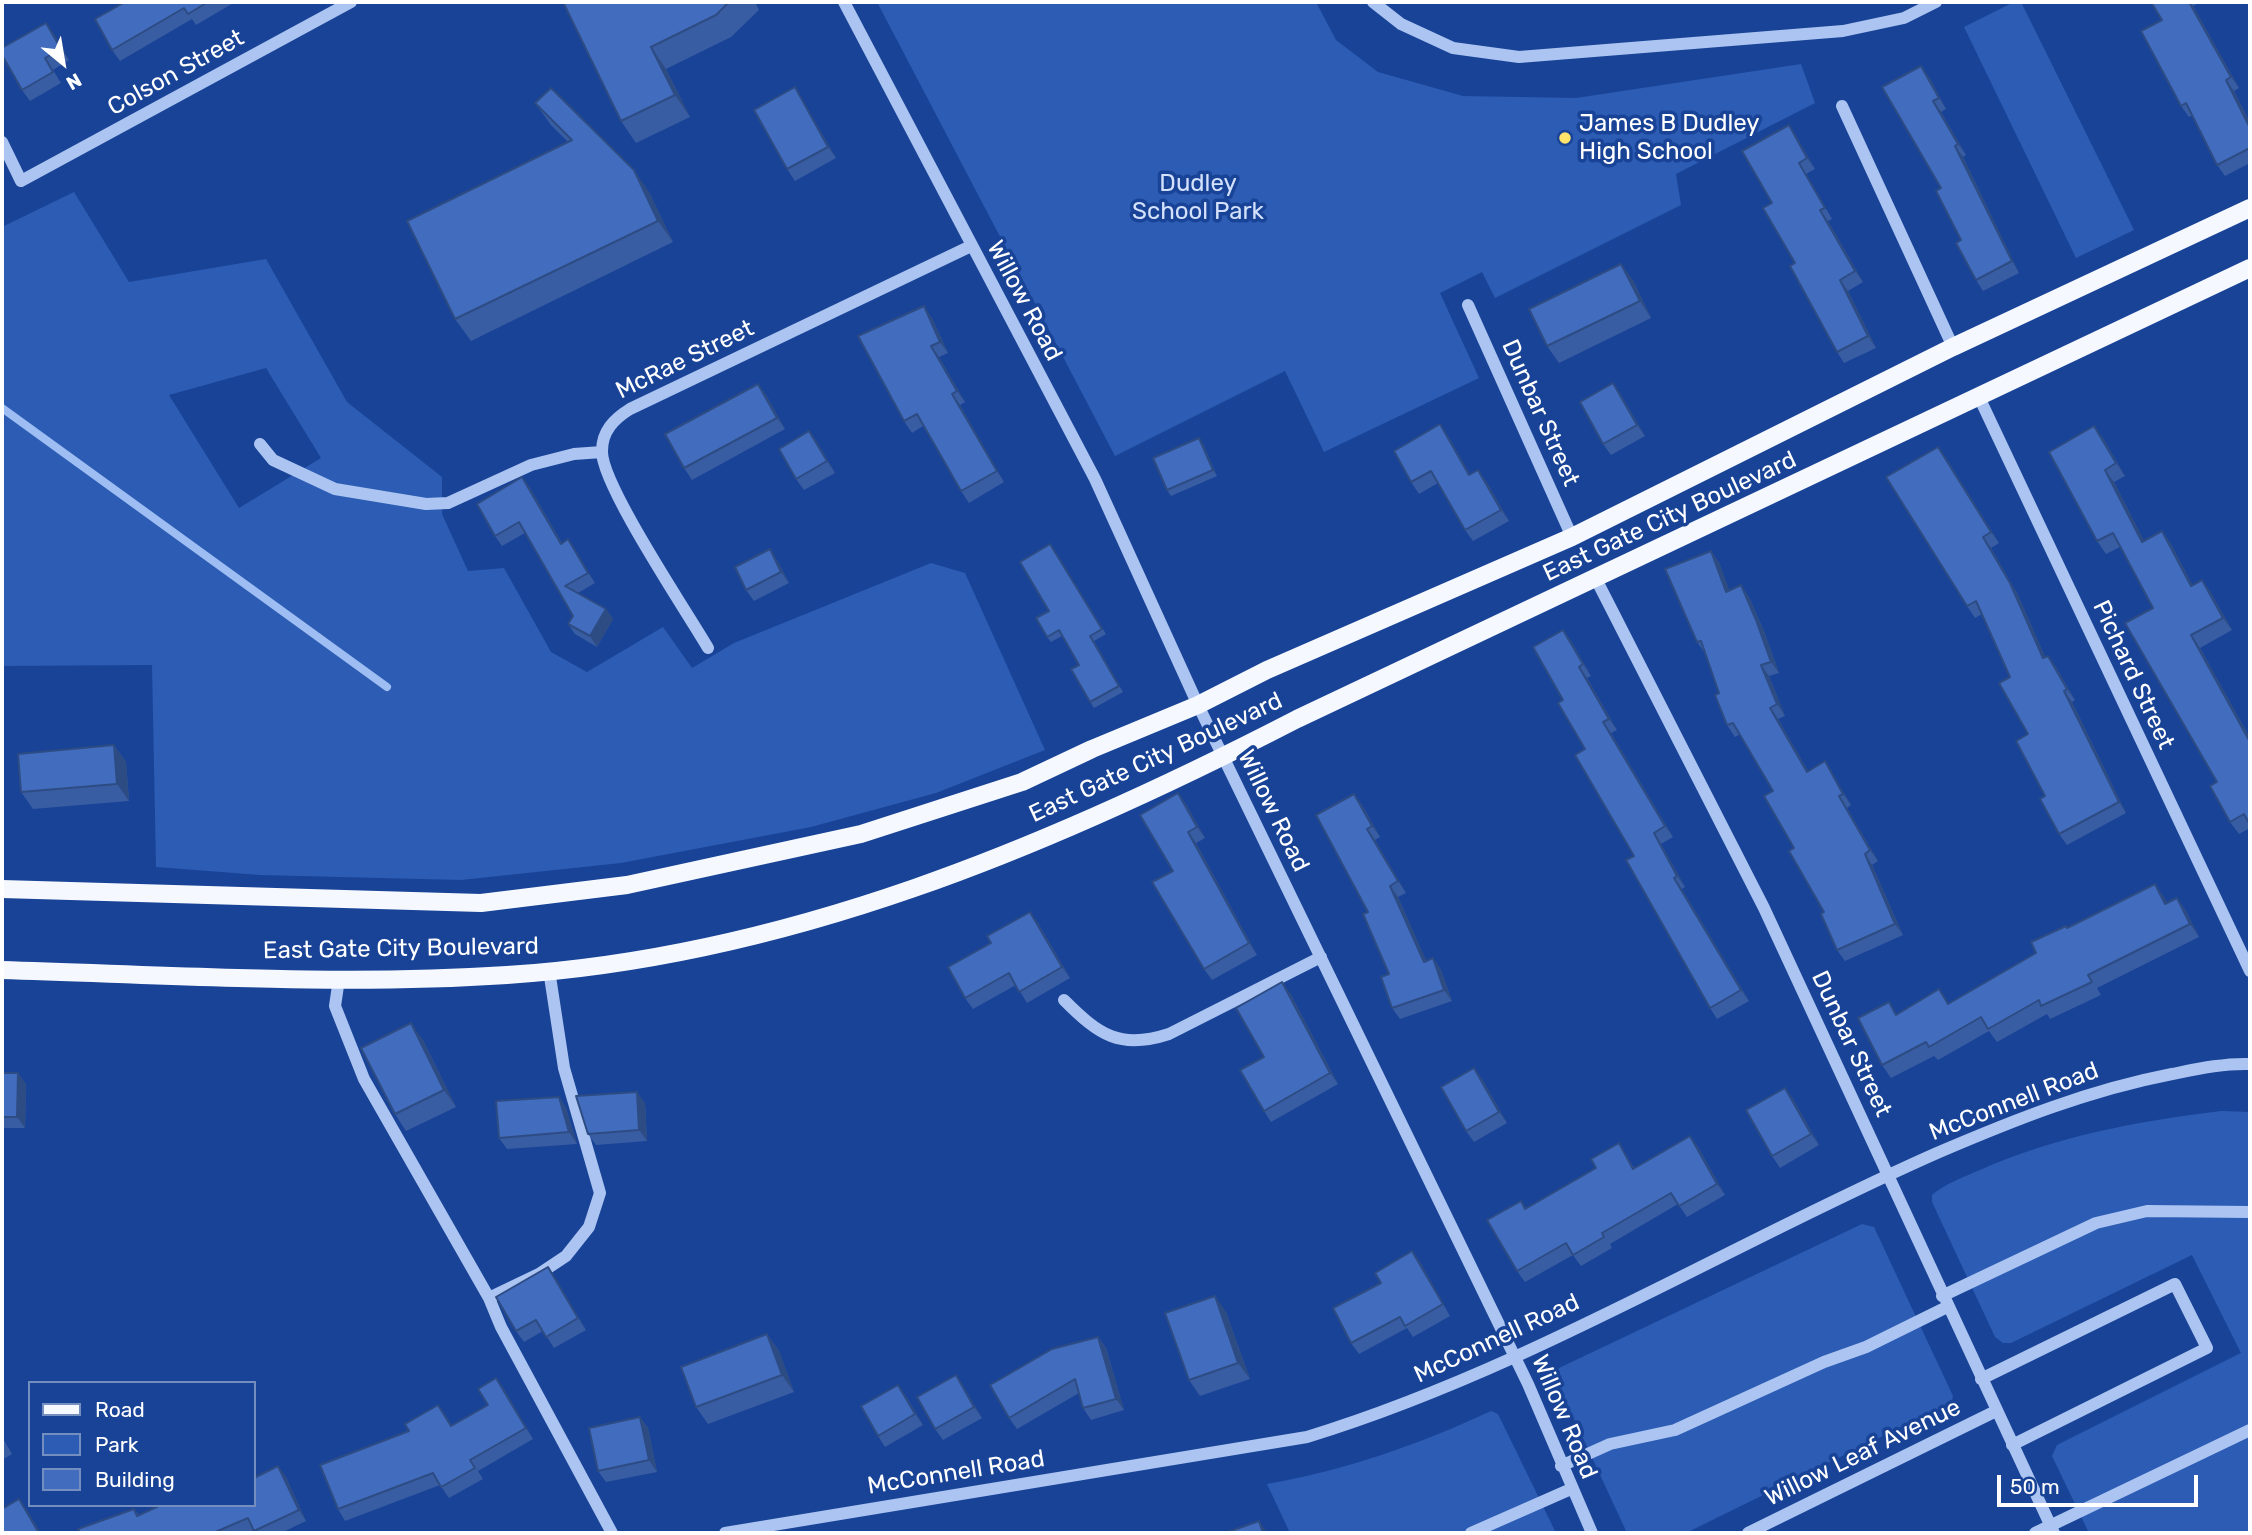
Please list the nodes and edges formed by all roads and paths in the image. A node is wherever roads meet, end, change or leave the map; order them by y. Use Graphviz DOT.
graph roads {
  1 [pos="351,2"];
  2 [pos="844,2"];
  3 [pos="1373,2"];
  4 [pos="1936,2"];
  5 [pos="1842,106"];
  6 [pos="2,142"];
  7 [pos="2250,208"];
  8 [pos="971,246"];
  9 [pos="2250,268"];
  10 [pos="1468,305"];
  11 [pos="1953,347"];
  12 [pos="1979,397"];
  13 [pos="260,444"];
  14 [pos="601,452"];
  15 [pos="1573,537"];
  16 [pos="1596,579"];
  17 [pos="708,648"];
  18 [pos="1198,705"];
  19 [pos="1223,757"];
  20 [pos="2,889"];
  21 [pos="1321,957"];
  22 [pos="2,970"];
  23 [pos="549,970"];
  24 [pos="2250,971"];
  25 [pos="338,979"];
  26 [pos="1064,1000"];
  27 [pos="2249,1060"];
  28 [pos="1888,1175"];
  29 [pos="2250,1212"];
  30 [pos="489,1298"];
  31 [pos="1944,1301"];
  32 [pos="1514,1356"];
  33 [pos="1981,1379"];
  34 [pos="1996,1411"];
  35 [pos="2250,1430"];
  36 [pos="2012,1445"];
  37 [pos="1561,1466"];
  38 [pos="1571,1489"];
  39 [pos="2053,1530"];
  40 [pos="612,1533"];
  41 [pos="725,1533"];
  42 [pos="1471,1533"];
  43 [pos="1592,1533"];
  44 [pos="1748,1533"];
  45 [pos="2035,1533"];
  1 -- 6 [label="street, Colson Street"];
  2 -- 8 [label="street, Willow Road"];
  3 -- 4 [label="street"];
  5 -- 11 [label="street"];
  7 -- 11 [label="main road, East Gate City Boulevard"];
  8 -- 14 [label="street, McRae Street"];
  8 -- 18 [label="street, Willow Road"];
  9 -- 12 [label="main road, East Gate City Boulevard"];
  10 -- 15 [label="street, Dunbar Street"];
  11 -- 15 [label="main road, East Gate City Boulevard"];
  12 -- 16 [label="main road, East Gate City Boulevard"];
  12 -- 24 [label="street, Pichard Street"];
  13 -- 14 [label="street"];
  14 -- 17 [label="street"];
  15 -- 18 [label="main road, East Gate City Boulevard"];
  16 -- 19 [label="main road, East Gate City Boulevard"];
  16 -- 28 [label="street, Dunbar Street"];
  18 -- 19 [label="street, Willow Road"];
  18 -- 20 [label="main road, East Gate City Boulevard"];
  19 -- 21 [label="street, Willow Road"];
  19 -- 23 [label="main road, East Gate City Boulevard"];
  21 -- 26 [label="street"];
  21 -- 32 [label="street, Willow Road"];
  22 -- 25 [label="main road, East Gate City Boulevard"];
  23 -- 25 [label="main road, East Gate City Boulevard"];
  23 -- 30 [label="street"];
  25 -- 30 [label="street"];
  27 -- 28 [label="street, McConnell Road"];
  28 -- 31 [label="street, Dunbar Street"];
  28 -- 32 [label="street, McConnell Road"];
  29 -- 31 [label="street"];
  30 -- 40 [label="street"];
  31 -- 33 [label="street, Dunbar Street"];
  31 -- 37 [label="street"];
  32 -- 37 [label="street, Willow Road"];
  32 -- 41 [label="street, McConnell Road"];
  33 -- 34 [label="street, Dunbar Street"];
  33 -- 36 [label="street"];
  34 -- 36 [label="street, Dunbar Street"];
  34 -- 44 [label="street, Willow Leaf Avenue"];
  35 -- 39 [label="street"];
  36 -- 39 [label="street, Dunbar Street"];
  37 -- 38 [label="street, Willow Road"];
  38 -- 42 [label="street"];
  38 -- 43 [label="street, Willow Road"];
  39 -- 45 [label="street"];
}
